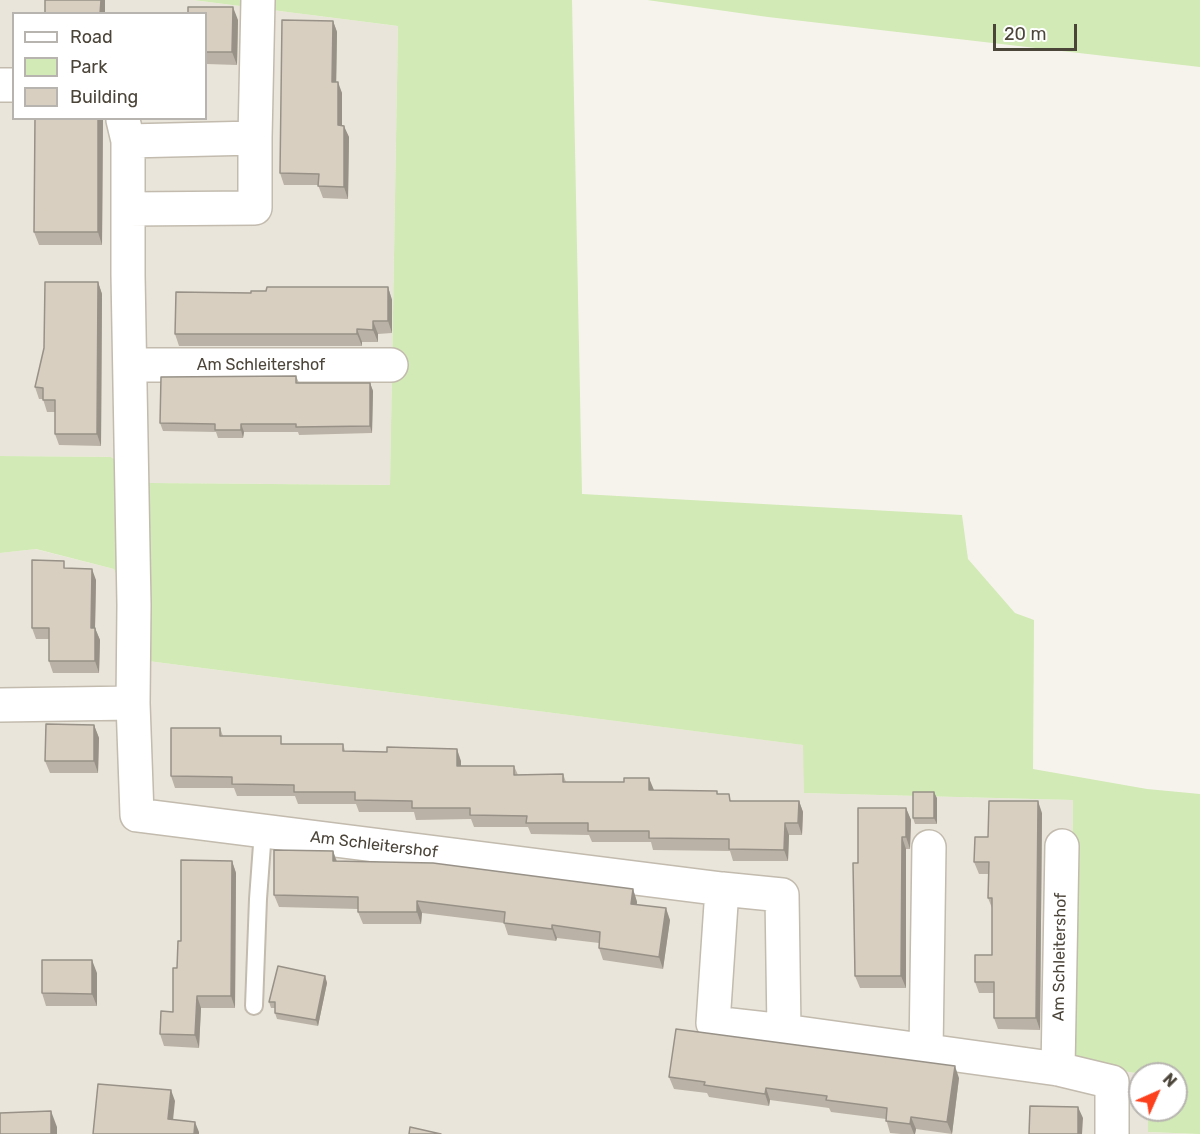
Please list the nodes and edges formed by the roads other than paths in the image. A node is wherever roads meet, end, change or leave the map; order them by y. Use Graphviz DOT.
graph roads {
  1 [pos="258,0"];
  2 [pos="126,130"];
  3 [pos="255,138"];
  4 [pos="128,209"];
  5 [pos="130,365"];
  6 [pos="392,365"];
  7 [pos="133,703"];
  8 [pos="0,705"];
  9 [pos="262,831"];
  10 [pos="1062,846"];
  11 [pos="929,847"];
  12 [pos="722,889"];
  13 [pos="254,1006"];
  14 [pos="784,1031"];
  15 [pos="926,1052"];
  16 [pos="1058,1069"];
  17 [pos="1112,1134"];
  1 -- 3 [label="street"];
  2 -- 3 [label="street, Am Schleitershof"];
  2 -- 4 [label="street, Am Schleitershof"];
  3 -- 4 [label="street"];
  4 -- 5 [label="street, Am Schleitershof"];
  5 -- 6 [label="street, Am Schleitershof"];
  5 -- 7 [label="street, Am Schleitershof"];
  7 -- 8 [label="street"];
  7 -- 9 [label="street, Am Schleitershof"];
  9 -- 12 [label="street, Am Schleitershof"];
  9 -- 13 [label="lane"];
  10 -- 16 [label="street, Am Schleitershof"];
  11 -- 15 [label="street"];
  12 -- 14 [label="street, Am Schleitershof"];
  12 -- 14 [label="street"];
  14 -- 15 [label="street"];
  15 -- 16 [label="street"];
  16 -- 17 [label="street"];
}
